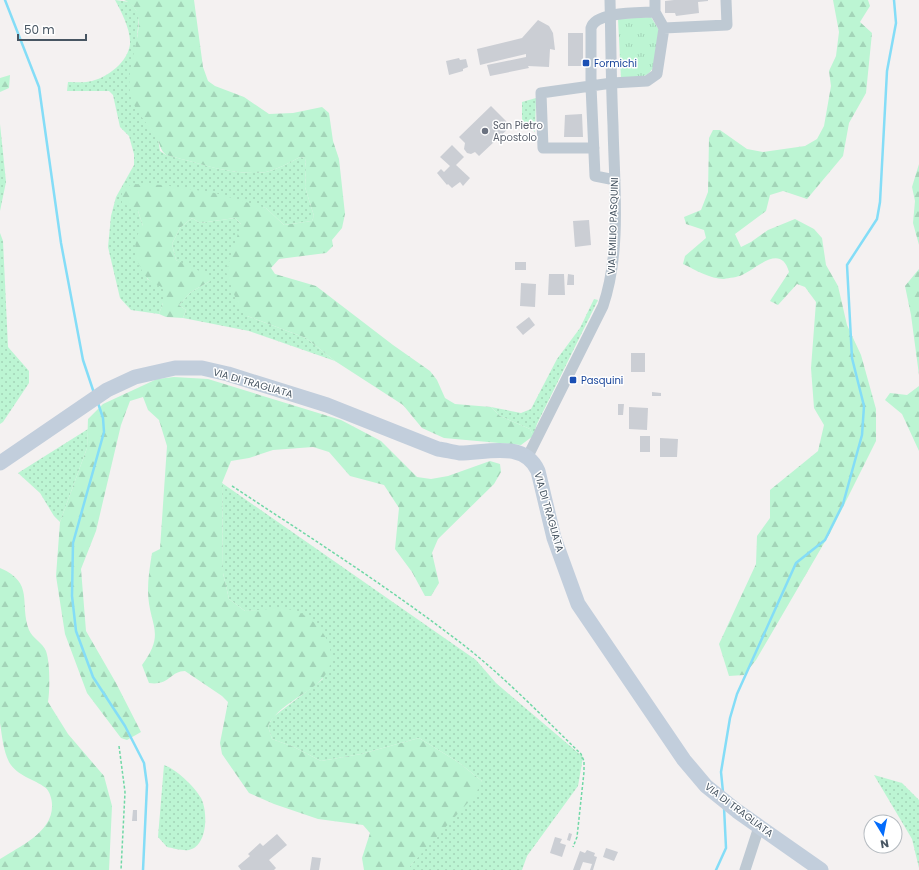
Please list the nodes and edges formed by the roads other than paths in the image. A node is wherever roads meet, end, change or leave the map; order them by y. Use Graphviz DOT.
graph roads {
  1 [pos="610,0"];
  2 [pos="654,0"];
  3 [pos="726,0"];
  4 [pos="656,12"];
  5 [pos="610,15"];
  6 [pos="664,28"];
  7 [pos="612,83"];
  8 [pos="591,86"];
  9 [pos="594,148"];
  10 [pos="615,180"];
  11 [pos="528,456"];
  12 [pos="0,463"];
  13 [pos="759,827"];
  14 [pos="746,870"];
  15 [pos="822,870"];
  1 -- 5 [label="street, VIA EMILIO PASQUINI"];
  2 -- 4 [label="street"];
  3 -- 6 [label="street"];
  4 -- 5 [label="street"];
  4 -- 6 [label="street"];
  5 -- 7 [label="street, VIA EMILIO PASQUINI"];
  5 -- 8 [label="street"];
  6 -- 7 [label="street"];
  7 -- 8 [label="street"];
  7 -- 10 [label="street, VIA EMILIO PASQUINI"];
  8 -- 9 [label="street"];
  8 -- 9 [label="street"];
  9 -- 10 [label="street"];
  10 -- 11 [label="street, VIA EMILIO PASQUINI"];
  11 -- 12 [label="street, VIA DI TRAGLIATA"];
  11 -- 13 [label="street, VIA DI TRAGLIATA"];
  13 -- 14 [label="street"];
  13 -- 15 [label="street, VIA DI TRAGLIATA"];
}
